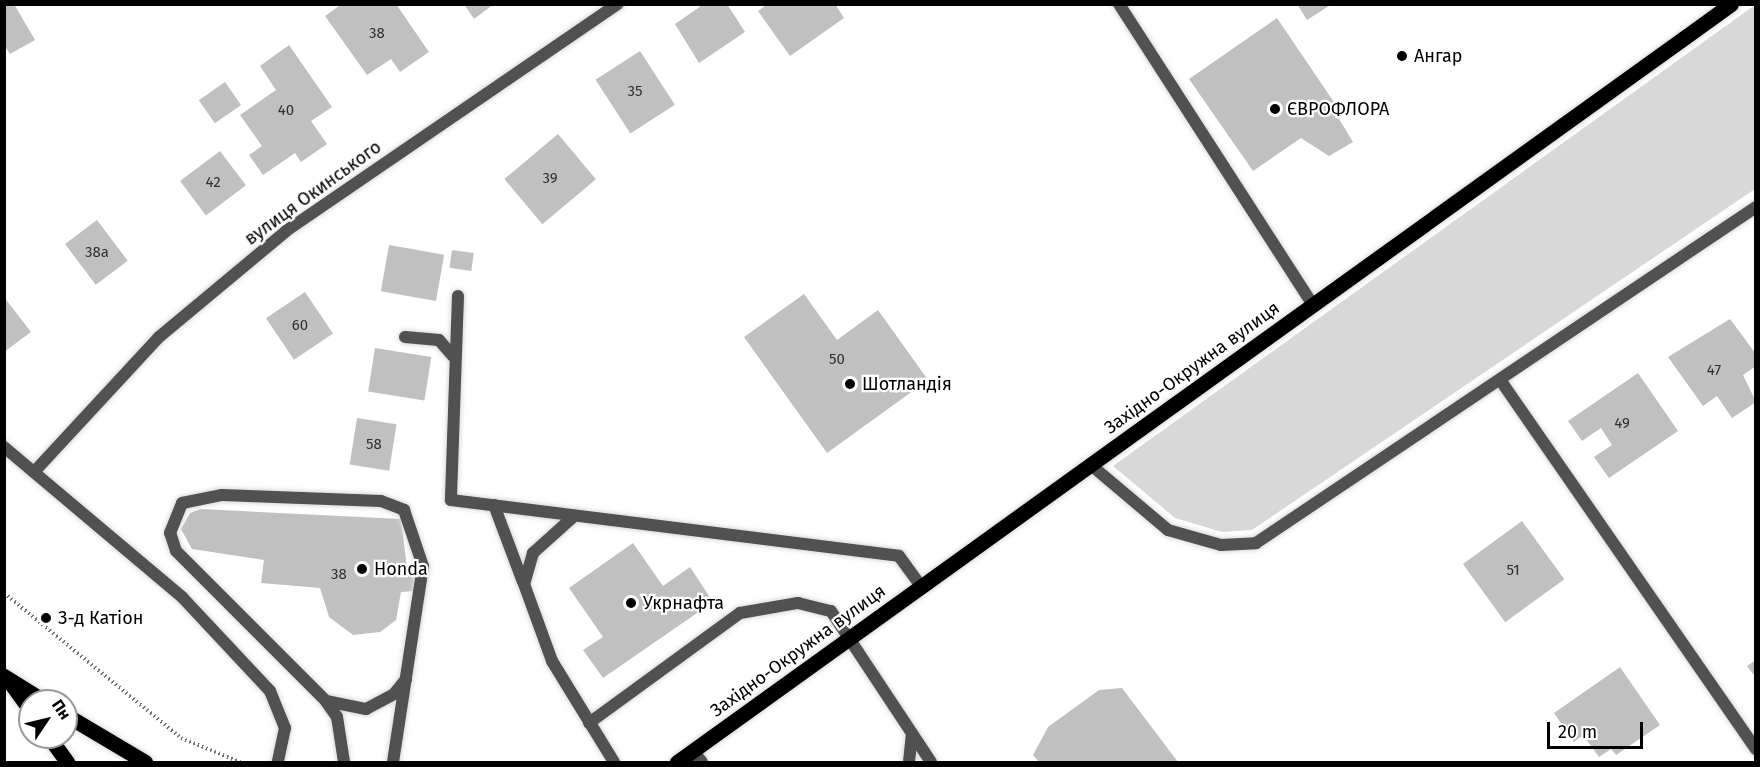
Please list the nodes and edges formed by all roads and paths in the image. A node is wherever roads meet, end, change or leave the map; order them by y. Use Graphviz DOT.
graph roads {
  1 [pos="618,4"];
  2 [pos="1119,4"];
  3 [pos="1731,4"];
  4 [pos="1755,207"];
  5 [pos="458,296"];
  6 [pos="1313,305"];
  7 [pos="405,337"];
  8 [pos="453,356"];
  9 [pos="1501,381"];
  10 [pos="4,447"];
  11 [pos="1091,465"];
  12 [pos="34,472"];
  13 [pos="494,505"];
  14 [pos="573,517"];
  15 [pos="524,584"];
  16 [pos="921,586"];
  17 [pos="4,593"];
  18 [pos="850,638"];
  19 [pos="7,678"];
  20 [pos="407,679"];
  21 [pos="25,689"];
  22 [pos="18,693"];
  23 [pos="326,701"];
  24 [pos="78,722"];
  25 [pos="589,723"];
  26 [pos="912,733"];
  27 [pos="58,749"];
  28 [pos="1755,749"];
  29 [pos="698,757"];
  30 [pos="67,762"];
  31 [pos="145,762"];
  32 [pos="240,762"];
  33 [pos="278,762"];
  34 [pos="344,762"];
  35 [pos="393,762"];
  36 [pos="614,762"];
  37 [pos="677,762"];
  38 [pos="909,762"];
  39 [pos="931,762"];
  1 -- 12 [label="street, вулиця Окинського"];
  2 -- 6 [label="street"];
  3 -- 6 [label="main road, Західно-Окружна вулиця"];
  4 -- 9 [label="street"];
  5 -- 8 [label="street"];
  6 -- 11 [label="main road, Західно-Окружна вулиця"];
  7 -- 8 [label="street"];
  8 -- 13 [label="street"];
  9 -- 11 [label="street"];
  9 -- 28 [label="street"];
  10 -- 12 [label="street"];
  11 -- 16 [label="main road, Західно-Окружна вулиця"];
  12 -- 33 [label="street"];
  13 -- 14 [label="street"];
  13 -- 15 [label="street"];
  14 -- 15 [label="street"];
  14 -- 16 [label="street"];
  15 -- 25 [label="street"];
  16 -- 18 [label="main road, Західно-Окружна вулиця"];
  17 -- 32 [label="path"];
  18 -- 25 [label="street"];
  18 -- 26 [label="street"];
  18 -- 29 [label="main road, Західно-Окружна вулиця"];
  19 -- 21 [label="main road"];
  19 -- 22 [label="main road"];
  20 -- 23 [label="street"];
  20 -- 23 [label="street"];
  20 -- 35 [label="street"];
  23 -- 34 [label="street"];
  24 -- 31 [label="main road"];
  25 -- 36 [label="street"];
  26 -- 38 [label="street"];
  26 -- 39 [label="street"];
  27 -- 30 [label="main road"];
  29 -- 37 [label="main road, Західно-Окружна вулиця"];
}
